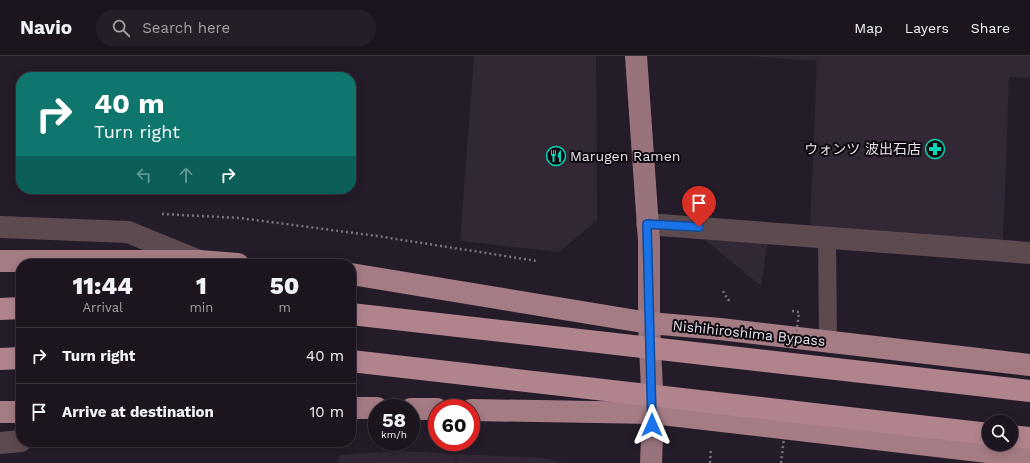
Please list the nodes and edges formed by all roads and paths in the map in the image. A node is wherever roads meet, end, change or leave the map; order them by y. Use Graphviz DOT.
graph roads {
  1 [pos="636,56"];
  2 [pos="155,214"];
  3 [pos="647,224"];
  4 [pos="0,227"];
  5 [pos="827,237"];
  6 [pos="1030,253"];
  7 [pos="194,259"];
  8 [pos="0,261"];
  9 [pos="16,261"];
  10 [pos="537,261"];
  11 [pos="356,275"];
  12 [pos="723,291"];
  13 [pos="728,300"];
  14 [pos="16,308"];
  15 [pos="0,309"];
  16 [pos="356,315"];
  17 [pos="649,323"];
  18 [pos="828,341"];
  19 [pos="16,358"];
  20 [pos="0,359"];
  21 [pos="356,362"];
  22 [pos="1030,365"];
  23 [pos="1030,391"];
  24 [pos="356,408"];
  25 [pos="368,408"];
  26 [pos="480,410"];
  27 [pos="0,412"];
  28 [pos="16,412"];
  29 [pos="653,413"];
  30 [pos="982,433"];
  31 [pos="1018,437"];
  32 [pos="1030,438"];
  33 [pos="16,441"];
  34 [pos="0,443"];
  35 [pos="1030,457"];
  36 [pos="651,463"];
  1 -- 3 [label="main road"];
  2 -- 10 [label="path"];
  3 -- 5 [label="street"];
  3 -- 17 [label="main road"];
  4 -- 7 [label="street"];
  5 -- 6 [label="street"];
  5 -- 18 [label="lane"];
  8 -- 9 [label="highway"];
  11 -- 17 [label="highway, Nishihiroshima Bypass"];
  12 -- 13 [label="path"];
  14 -- 15 [label="highway"];
  16 -- 23 [label="highway, Nishihiroshima Bypass, bridge"];
  17 -- 18 [label="highway, Nishihiroshima Bypass"];
  17 -- 29 [label="main road"];
  18 -- 22 [label="highway, Nishihiroshima Bypass"];
  19 -- 20 [label="highway"];
  21 -- 30 [label="highway, bridge"];
  24 -- 25 [label="highway"];
  26 -- 29 [label="highway"];
  27 -- 28 [label="highway"];
  29 -- 35 [label="highway"];
  29 -- 36 [label="main road"];
  31 -- 32 [label="highway"];
  33 -- 34 [label="street"];
}
